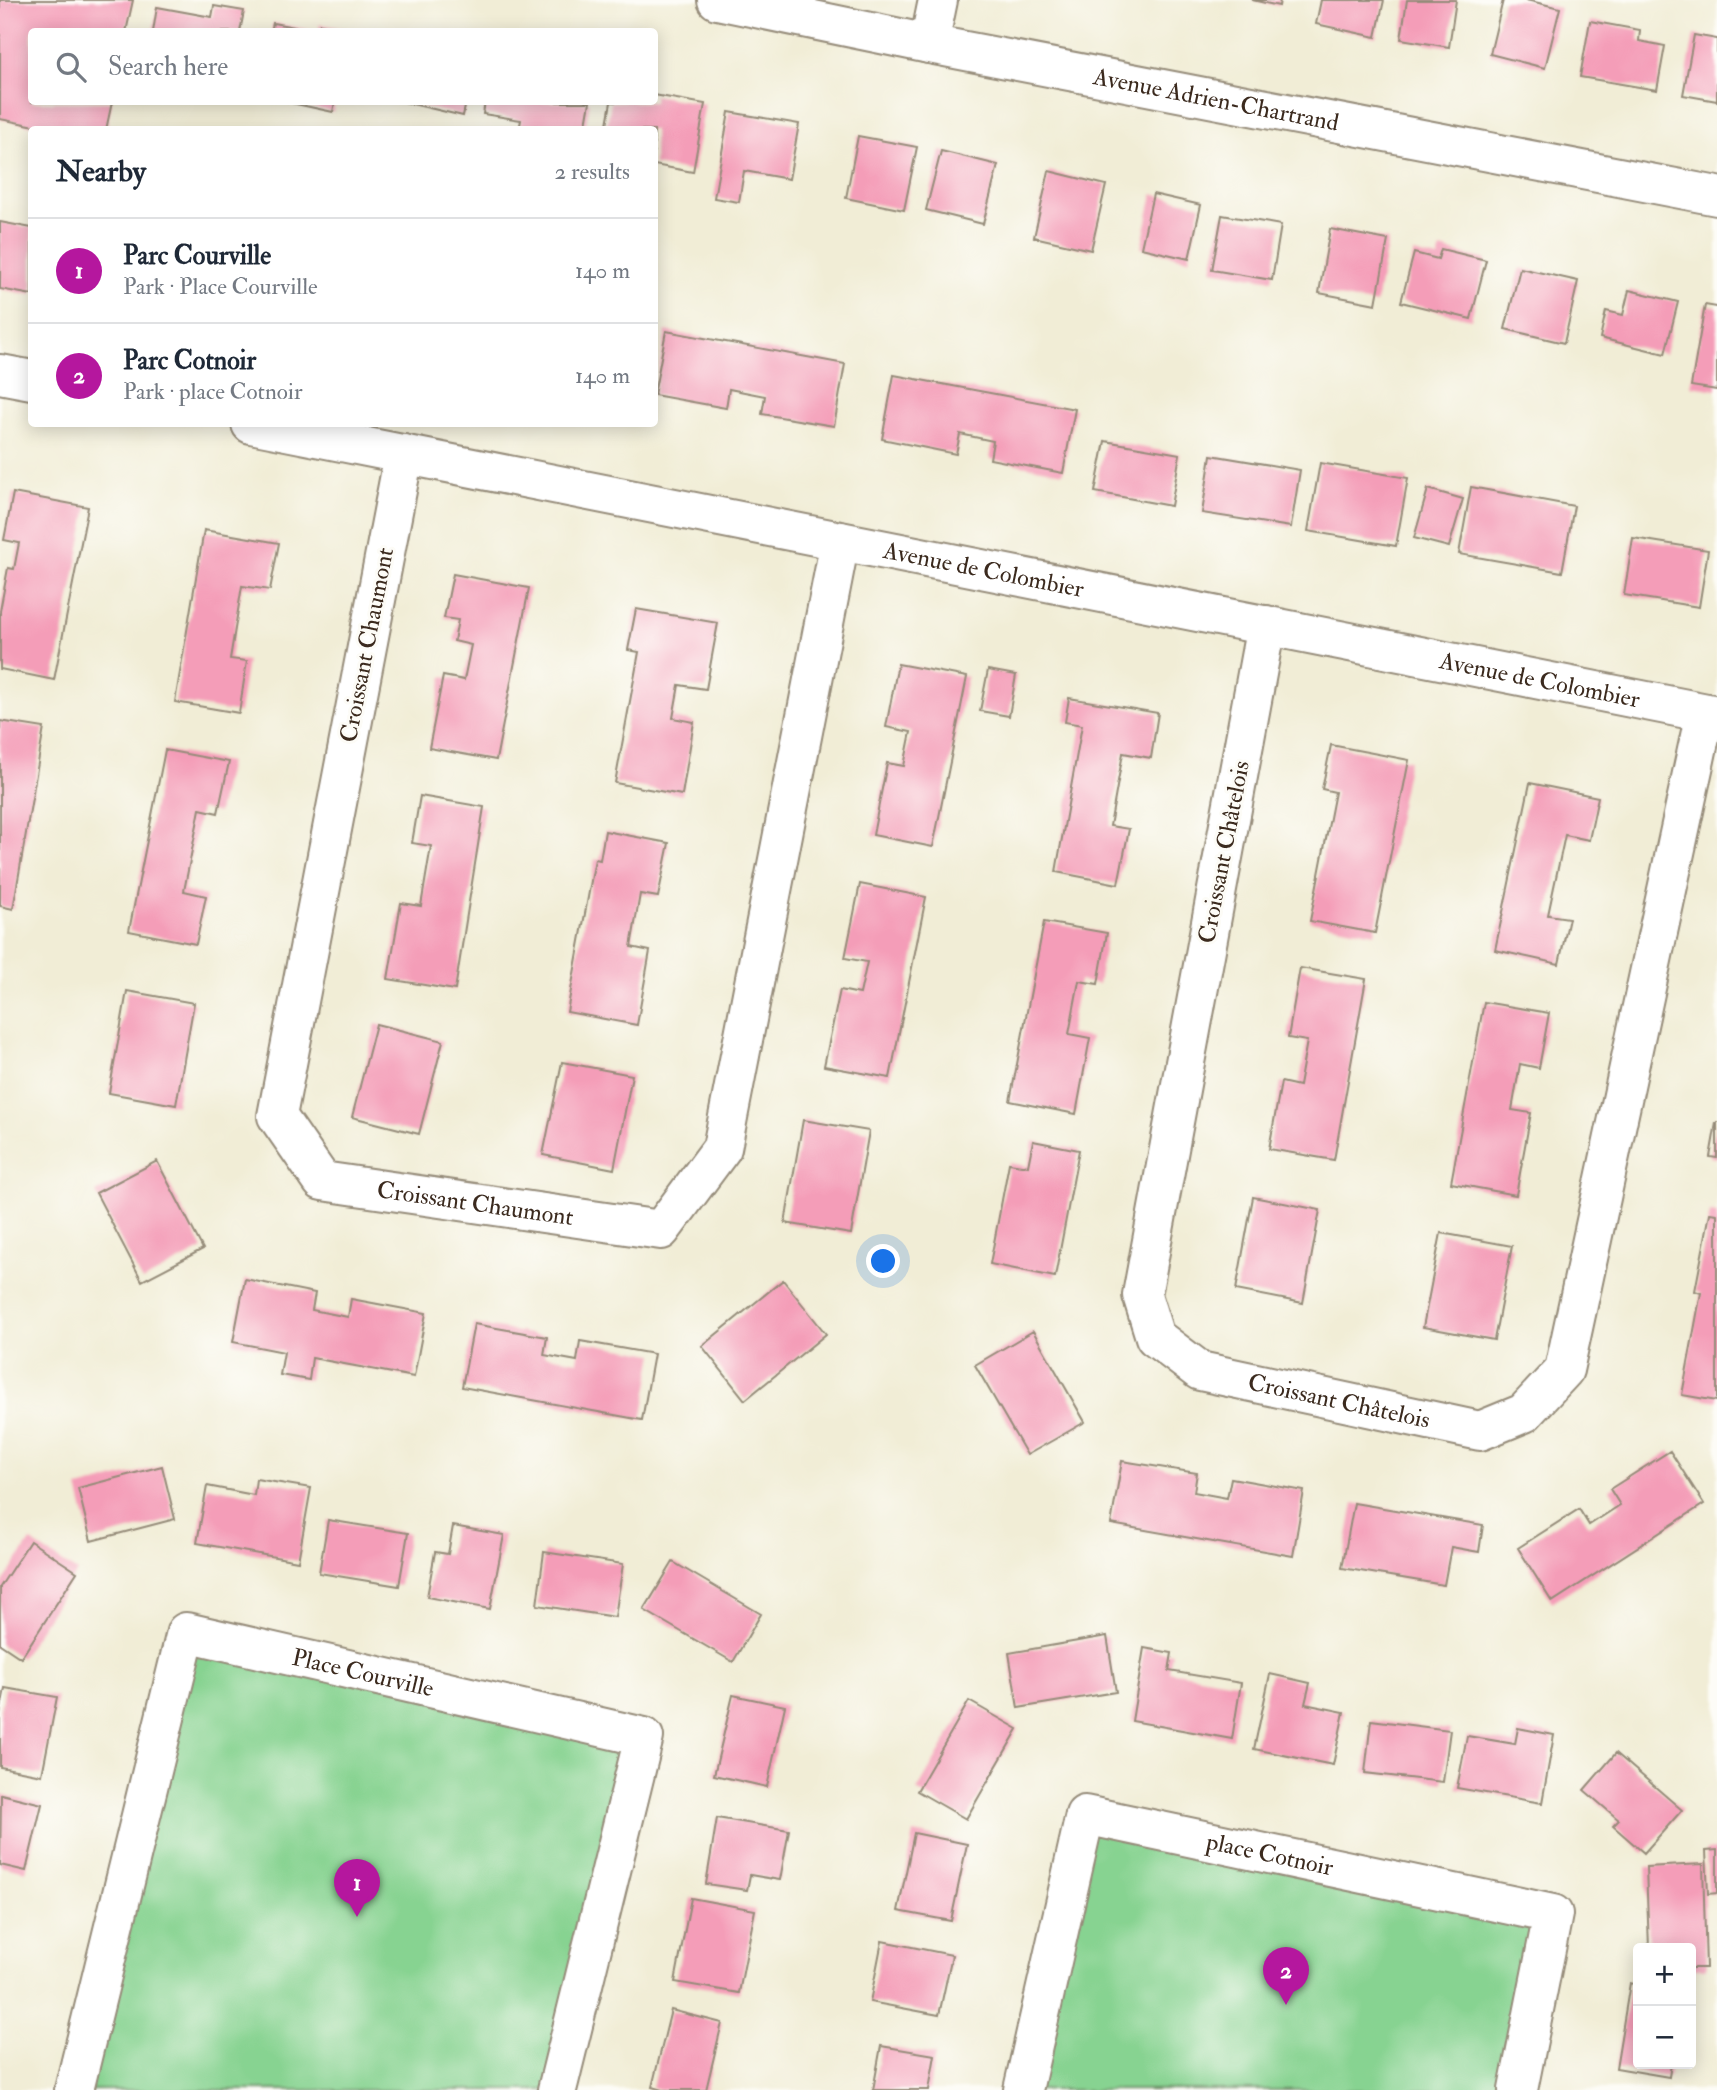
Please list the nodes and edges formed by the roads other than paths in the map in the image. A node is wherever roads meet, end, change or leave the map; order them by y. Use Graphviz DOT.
graph roads {
  1 [pos="717,0"];
  2 [pos="938,0"];
  3 [pos="929,44"];
  4 [pos="1717,196"];
  5 [pos="0,374"];
  6 [pos="28,379"];
  7 [pos="266,427"];
  8 [pos="404,454"];
  9 [pos="840,541"];
  10 [pos="1266,625"];
  11 [pos="1711,714"];
  12 [pos="74,2090"];
  13 [pos="558,2090"];
  14 [pos="1023,2090"];
  15 [pos="1518,2090"];
  1 -- 3 [label="street, Avenue Adrien-Chartrand"];
  2 -- 3 [label="street"];
  3 -- 4 [label="street, Avenue Adrien-Chartrand"];
  5 -- 6 [label="street"];
  7 -- 8 [label="street, Avenue de Colombier"];
  8 -- 9 [label="street, Avenue de Colombier"];
  8 -- 9 [label="street, Croissant Chaumont"];
  9 -- 10 [label="street, Avenue de Colombier"];
  10 -- 11 [label="street, Avenue de Colombier"];
  10 -- 11 [label="street, Croissant Châtelois"];
  12 -- 13 [label="street, Place Courville"];
  14 -- 15 [label="street, place Cotnoir"];
}
